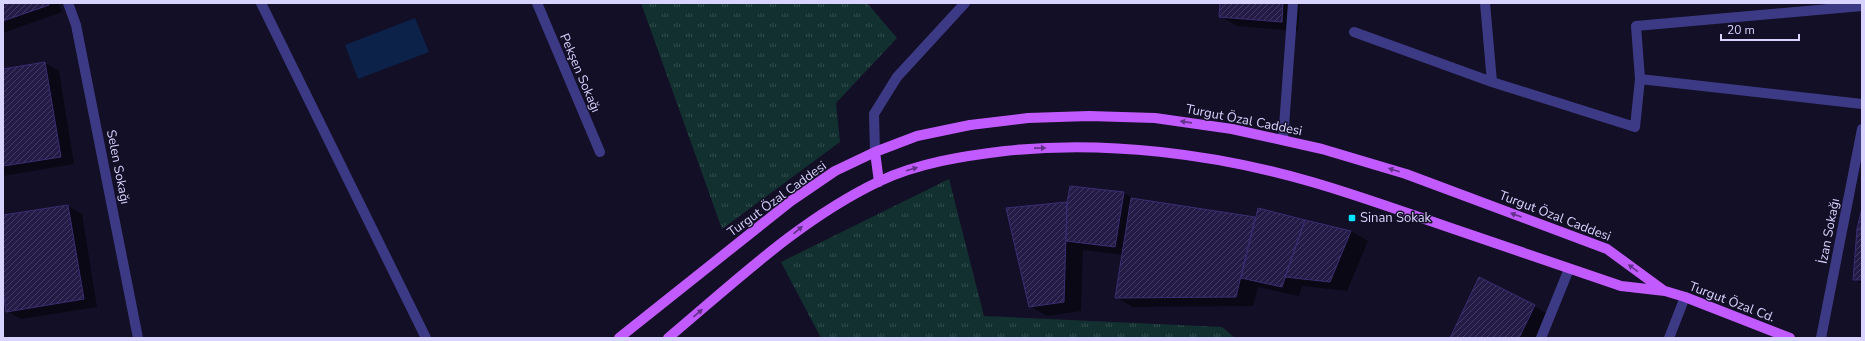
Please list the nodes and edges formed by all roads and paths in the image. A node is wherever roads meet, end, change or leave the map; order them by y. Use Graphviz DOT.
graph roads {
  1 [pos="68,3"];
  2 [pos="260,3"];
  3 [pos="537,3"];
  4 [pos="965,3"];
  5 [pos="1293,3"];
  6 [pos="1485,3"];
  7 [pos="1862,6"];
  8 [pos="1354,32"];
  9 [pos="1640,79"];
  10 [pos="1492,82"];
  11 [pos="1862,104"];
  12 [pos="1862,129"];
  13 [pos="1283,140"];
  14 [pos="600,152"];
  15 [pos="875,152"];
  16 [pos="879,182"];
  17 [pos="1569,269"];
  18 [pos="1665,291"];
  19 [pos="1685,297"];
  20 [pos="138,338"];
  21 [pos="426,338"];
  22 [pos="620,338"];
  23 [pos="668,338"];
  24 [pos="1541,338"];
  25 [pos="1669,338"];
  26 [pos="1790,338"];
  27 [pos="1821,338"];
  1 -- 20 [label="street, Selen Sokağı"];
  2 -- 21 [label="street"];
  3 -- 14 [label="street, Pekşen Sokağı"];
  4 -- 15 [label="street"];
  5 -- 13 [label="street"];
  6 -- 10 [label="street"];
  7 -- 9 [label="street"];
  8 -- 10 [label="street"];
  9 -- 10 [label="street"];
  9 -- 11 [label="street"];
  12 -- 27 [label="street, İzan Sokağı"];
  13 -- 15 [label="main road, Turgut Özal Caddesi, one-way"];
  18 -- 13 [label="main road, Turgut Özal Caddesi, one-way"];
  15 -- 16 [label="main road"];
  15 -- 22 [label="main road, Turgut Özal Caddesi"];
  16 -- 17 [label="main road, one-way"];
  23 -- 16 [label="main road, one-way"];
  17 -- 18 [label="main road"];
  17 -- 24 [label="street"];
  18 -- 19 [label="main road, Turgut Özal Cd."];
  19 -- 25 [label="street"];
  19 -- 26 [label="main road, Turgut Özal Cd."];
}
